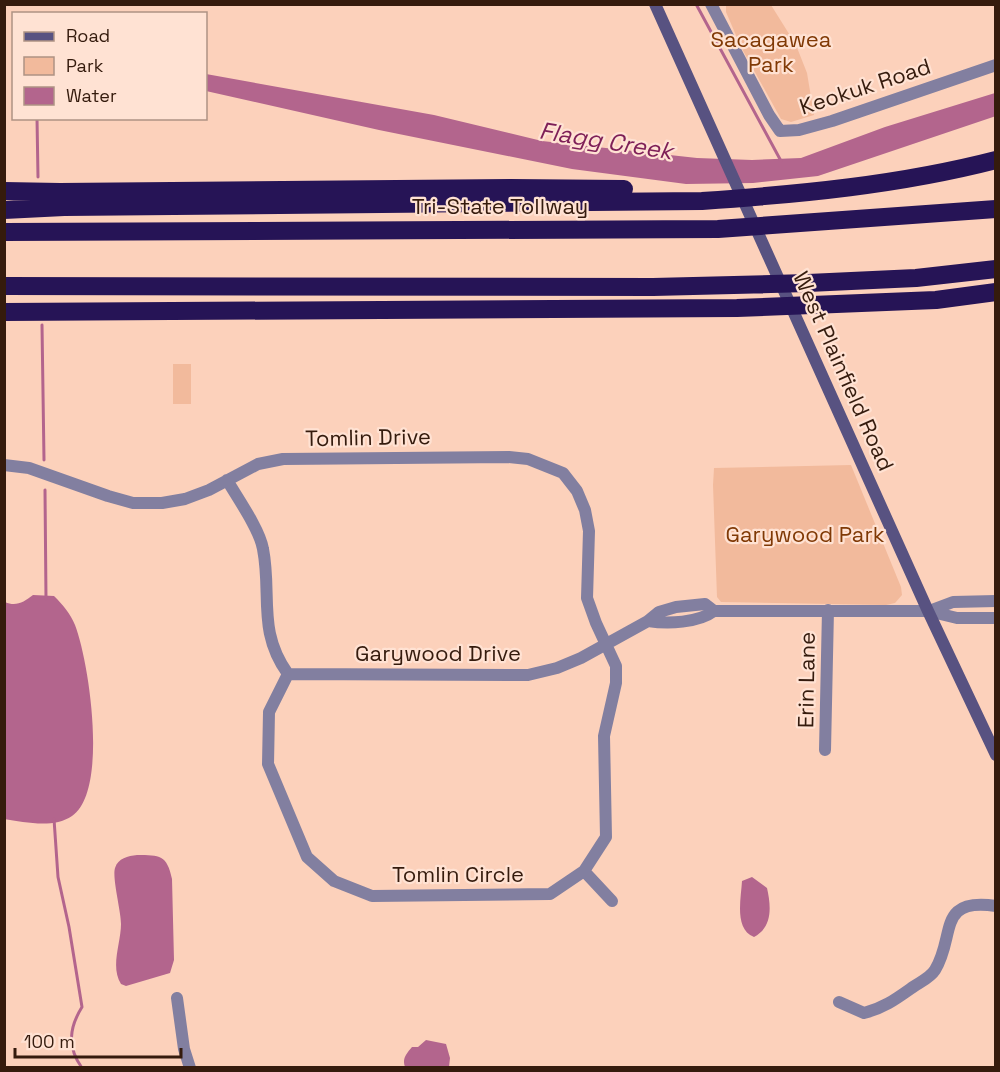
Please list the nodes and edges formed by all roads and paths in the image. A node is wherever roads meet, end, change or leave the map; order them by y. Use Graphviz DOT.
graph roads {
  1 [pos="655,4"];
  2 [pos="711,4"];
  3 [pos="996,65"];
  4 [pos="996,160"];
  5 [pos="4,191"];
  6 [pos="702,201"];
  7 [pos="996,209"];
  8 [pos="4,210"];
  9 [pos="4,232"];
  10 [pos="996,269"];
  11 [pos="4,286"];
  12 [pos="996,292"];
  13 [pos="4,312"];
  14 [pos="4,465"];
  15 [pos="226,480"];
  16 [pos="996,601"];
  17 [pos="828,610"];
  18 [pos="928,611"];
  19 [pos="996,618"];
  20 [pos="606,643"];
  21 [pos="285,669"];
  22 [pos="825,750"];
  23 [pos="996,755"];
  24 [pos="585,871"];
  25 [pos="612,901"];
  26 [pos="996,906"];
  27 [pos="177,998"];
  28 [pos="839,1002"];
  29 [pos="190,1068"];
  1 -- 18 [label="main road, West Plainfield Road"];
  2 -- 3 [label="street, Keokuk Road"];
  4 -- 6 [label="highway"];
  5 -- 6 [label="highway"];
  6 -- 8 [label="highway"];
  7 -- 9 [label="highway, Tri-State Tollway"];
  10 -- 11 [label="highway"];
  12 -- 13 [label="highway"];
  14 -- 15 [label="street, Tomlin Drive"];
  15 -- 20 [label="street, Tomlin Drive"];
  15 -- 21 [label="street"];
  16 -- 18 [label="street"];
  17 -- 18 [label="street, Garywood Drive"];
  17 -- 20 [label="street, Garywood Drive"];
  17 -- 22 [label="street, Erin Lane"];
  18 -- 19 [label="street"];
  18 -- 23 [label="main road, West Plainfield Road"];
  20 -- 21 [label="street, Garywood Drive"];
  20 -- 24 [label="street, Tomlin Circle"];
  21 -- 24 [label="street, Tomlin Circle"];
  24 -- 25 [label="street"];
  26 -- 28 [label="street"];
  27 -- 29 [label="street"];
}
